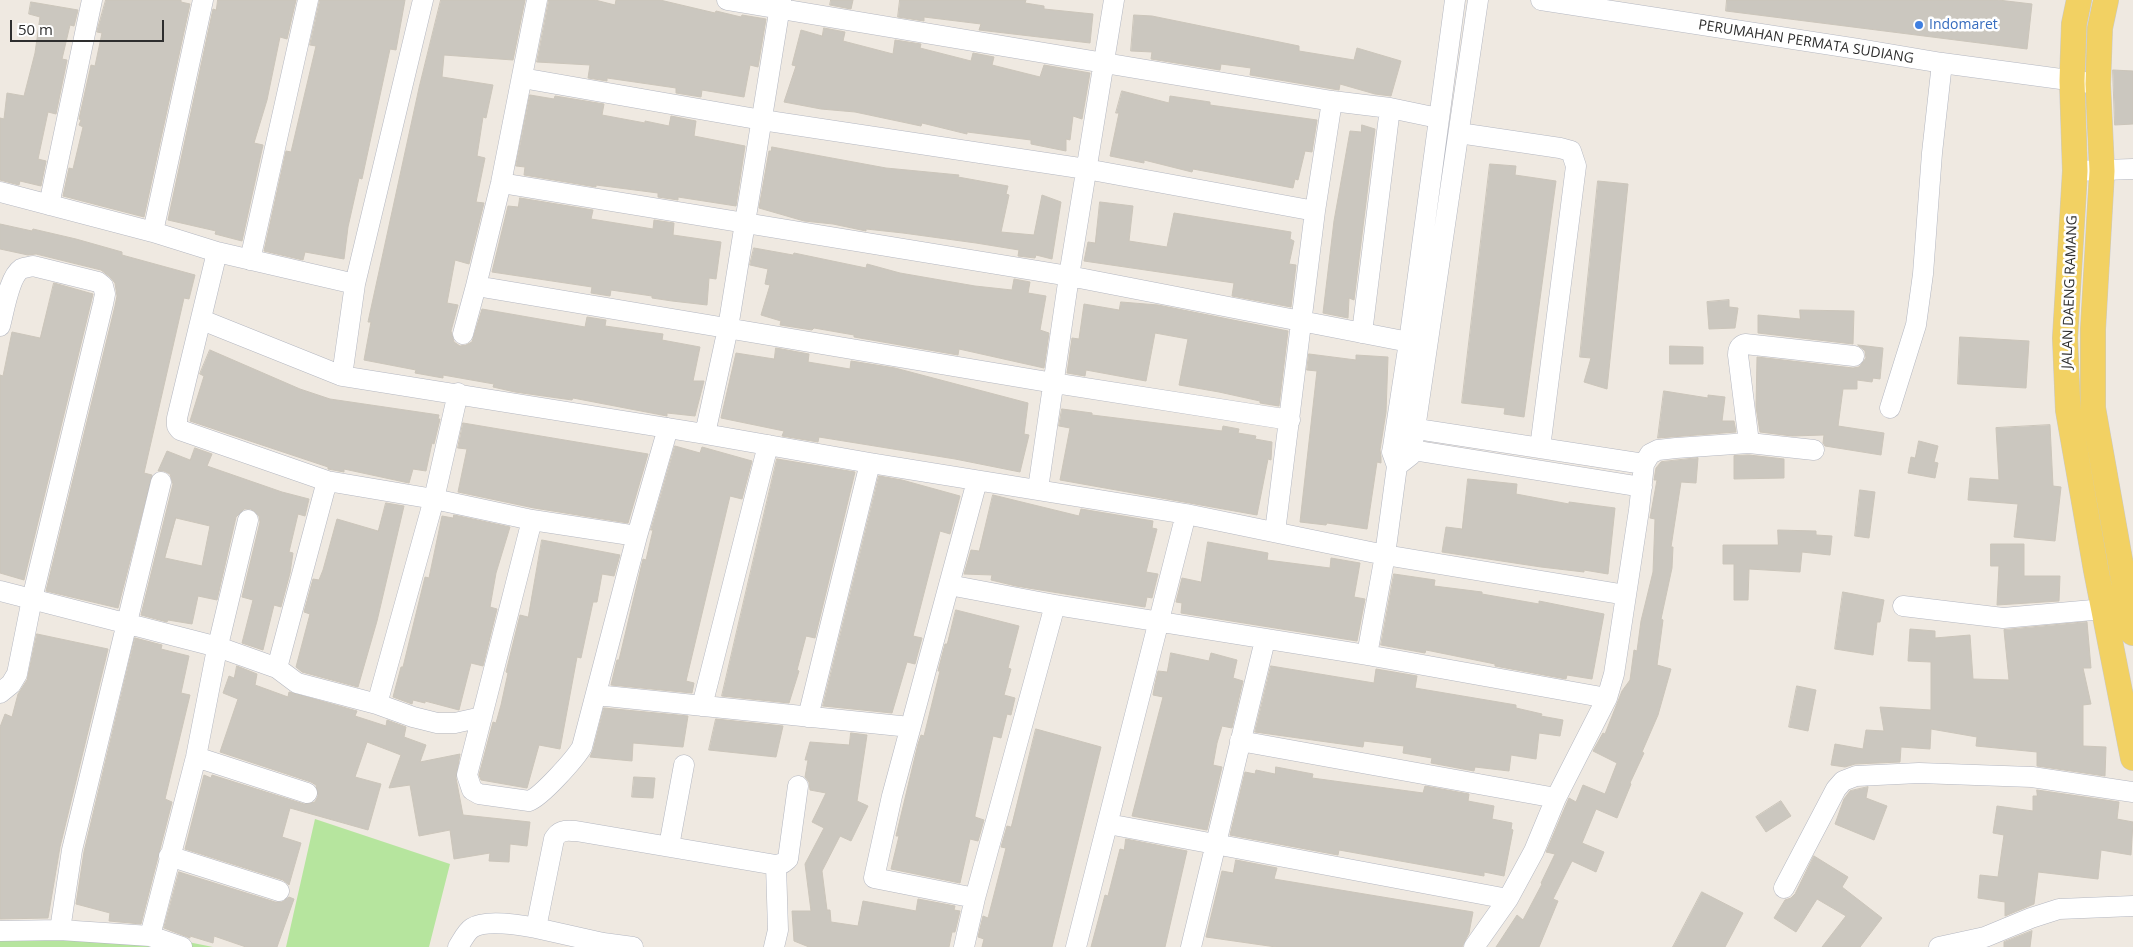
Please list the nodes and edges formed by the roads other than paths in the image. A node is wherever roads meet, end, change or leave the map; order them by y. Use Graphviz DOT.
graph roads {
  1 [pos="92,0"];
  2 [pos="203,0"];
  3 [pos="308,0"];
  4 [pos="422,0"];
  5 [pos="536,0"];
  6 [pos="727,0"];
  7 [pos="1114,0"];
  8 [pos="1454,0"];
  9 [pos="1478,0"];
  10 [pos="1541,0"];
  11 [pos="2078,0"];
  12 [pos="2106,0"];
  13 [pos="780,5"];
  14 [pos="1104,62"];
  15 [pos="1942,64"];
  16 [pos="522,78"];
  17 [pos="2072,81"];
  18 [pos="2098,84"];
  19 [pos="1332,101"];
  20 [pos="1390,108"];
  21 [pos="1438,118"];
  22 [pos="762,120"];
  23 [pos="1459,133"];
  24 [pos="1086,169"];
  25 [pos="2133,169"];
  26 [pos="2075,171"];
  27 [pos="2102,171"];
  28 [pos="501,183"];
  29 [pos="0,192"];
  30 [pos="50,205"];
  31 [pos="1315,211"];
  32 [pos="746,224"];
  33 [pos="153,232"];
  34 [pos="217,252"];
  35 [pos="250,260"];
  36 [pos="1068,276"];
  37 [pos="355,284"];
  38 [pos="476,286"];
  39 [pos="202,320"];
  40 [pos="1303,322"];
  41 [pos="0,326"];
  42 [pos="728,328"];
  43 [pos="1362,333"];
  44 [pos="463,334"];
  45 [pos="1409,342"];
  46 [pos="1854,356"];
  47 [pos="2066,357"];
  48 [pos="2093,357"];
  49 [pos="342,376"];
  50 [pos="1054,383"];
  51 [pos="458,393"];
  52 [pos="1890,408"];
  53 [pos="1290,420"];
  54 [pos="2096,426"];
  55 [pos="668,428"];
  56 [pos="1406,428"];
  57 [pos="2071,429"];
  58 [pos="705,434"];
  59 [pos="1750,443"];
  60 [pos="768,445"];
  61 [pos="1540,448"];
  62 [pos="1814,450"];
  63 [pos="1400,455"];
  64 [pos="870,463"];
  65 [pos="1644,464"];
  66 [pos="328,480"];
  67 [pos="977,480"];
  68 [pos="161,482"];
  69 [pos="1642,487"];
  70 [pos="1038,489"];
  71 [pos="434,499"];
  72 [pos="1186,514"];
  73 [pos="248,520"];
  74 [pos="532,520"];
  75 [pos="1275,532"];
  76 [pos="636,536"];
  77 [pos="1385,555"];
  78 [pos="2127,567"];
  79 [pos="2096,570"];
  80 [pos="949,585"];
  81 [pos="0,591"];
  82 [pos="1626,595"];
  83 [pos="32,599"];
  84 [pos="1055,605"];
  85 [pos="1903,606"];
  86 [pos="2104,609"];
  87 [pos="1160,622"];
  88 [pos="125,624"];
  89 [pos="2133,633"];
  90 [pos="1265,640"];
  91 [pos="218,647"];
  92 [pos="1367,655"];
  93 [pos="276,668"];
  94 [pos="0,693"];
  95 [pos="596,695"];
  96 [pos="1607,698"];
  97 [pos="377,704"];
  98 [pos="702,706"];
  99 [pos="808,716"];
  100 [pos="482,717"];
  101 [pos="910,727"];
  102 [pos="1240,741"];
  103 [pos="196,757"];
  104 [pos="2133,758"];
  105 [pos="684,765"];
  106 [pos="798,786"];
  107 [pos="2133,792"];
  108 [pos="307,793"];
  109 [pos="1556,798"];
  110 [pos="1108,824"];
  111 [pos="1215,845"];
  112 [pos="669,846"];
  113 [pos="169,856"];
  114 [pos="776,865"];
  115 [pos="1784,888"];
  116 [pos="279,892"];
  117 [pos="975,898"];
  118 [pos="1508,899"];
  119 [pos="2133,906"];
  120 [pos="536,928"];
  121 [pos="60,930"];
  122 [pos="0,931"];
  123 [pos="150,936"];
  124 [pos="1939,946"];
  125 [pos="182,947"];
  126 [pos="458,947"];
  127 [pos="633,947"];
  128 [pos="774,947"];
  129 [pos="964,947"];
  130 [pos="1076,947"];
  131 [pos="1191,947"];
  132 [pos="1474,947"];
  1 -- 30 [label="street"];
  2 -- 33 [label="street"];
  3 -- 35 [label="street"];
  4 -- 37 [label="street"];
  5 -- 16 [label="street"];
  6 -- 13 [label="street"];
  7 -- 14 [label="street"];
  8 -- 21 [label="street"];
  9 -- 23 [label="street"];
  10 -- 15 [label="street, PERUMAHAN PERMATA SUDIANG"];
  11 -- 17 [label="main road, JALAN DAENG RAMANG"];
  12 -- 18 [label="main road, JALAN DAENG RAMANG"];
  13 -- 14 [label="street"];
  13 -- 22 [label="street"];
  14 -- 19 [label="street"];
  14 -- 24 [label="street"];
  15 -- 17 [label="street, PERUMAHAN PERMATA SUDIANG"];
  15 -- 52 [label="street"];
  16 -- 22 [label="street"];
  16 -- 28 [label="street"];
  17 -- 18 [label="street, PERUMAHAN PERMATA SUDIANG"];
  17 -- 26 [label="main road, JALAN DAENG RAMANG"];
  18 -- 27 [label="main road, JALAN DAENG RAMANG"];
  19 -- 20 [label="street"];
  19 -- 31 [label="street"];
  20 -- 21 [label="street"];
  20 -- 43 [label="street"];
  21 -- 45 [label="street"];
  22 -- 24 [label="street"];
  22 -- 32 [label="street"];
  23 -- 56 [label="street"];
  23 -- 61 [label="street"];
  24 -- 31 [label="street"];
  24 -- 36 [label="street"];
  25 -- 27 [label="street"];
  26 -- 27 [label="street"];
  26 -- 47 [label="main road, JALAN DAENG RAMANG"];
  27 -- 48 [label="main road, JALAN DAENG RAMANG"];
  28 -- 32 [label="street"];
  28 -- 38 [label="street"];
  29 -- 30 [label="street"];
  30 -- 33 [label="street"];
  31 -- 40 [label="street"];
  32 -- 36 [label="street"];
  32 -- 42 [label="street"];
  33 -- 34 [label="street"];
  34 -- 35 [label="street"];
  34 -- 39 [label="street"];
  35 -- 37 [label="street"];
  36 -- 40 [label="street"];
  36 -- 50 [label="street"];
  37 -- 49 [label="street"];
  38 -- 42 [label="street"];
  38 -- 44 [label="street"];
  39 -- 49 [label="street"];
  39 -- 66 [label="street"];
  40 -- 43 [label="street"];
  40 -- 53 [label="street"];
  41 -- 83 [label="street"];
  42 -- 50 [label="street"];
  42 -- 58 [label="street"];
  43 -- 45 [label="street"];
  45 -- 56 [label="street"];
  46 -- 59 [label="street"];
  47 -- 48 [label="main road"];
  47 -- 57 [label="main road, JALAN DAENG RAMANG"];
  48 -- 54 [label="main road, JALAN DAENG RAMANG"];
  49 -- 51 [label="street"];
  50 -- 53 [label="street"];
  50 -- 70 [label="street"];
  51 -- 55 [label="street"];
  51 -- 71 [label="street"];
  53 -- 75 [label="street"];
  54 -- 57 [label="main road"];
  54 -- 78 [label="main road, JALAN DAENG RAMANG"];
  55 -- 58 [label="street"];
  55 -- 76 [label="street"];
  56 -- 61 [label="street"];
  56 -- 63 [label="street"];
  57 -- 79 [label="main road, JALAN DAENG RAMANG"];
  58 -- 60 [label="street"];
  59 -- 62 [label="street"];
  59 -- 65 [label="street"];
  60 -- 64 [label="street"];
  60 -- 98 [label="street"];
  61 -- 65 [label="street"];
  63 -- 69 [label="street"];
  63 -- 77 [label="street"];
  64 -- 67 [label="street"];
  64 -- 99 [label="street"];
  65 -- 69 [label="street"];
  66 -- 71 [label="street"];
  66 -- 93 [label="street"];
  67 -- 70 [label="street"];
  67 -- 80 [label="street"];
  68 -- 88 [label="street"];
  69 -- 82 [label="street"];
  70 -- 72 [label="street"];
  71 -- 74 [label="street"];
  71 -- 97 [label="street"];
  72 -- 75 [label="street"];
  72 -- 87 [label="street"];
  73 -- 91 [label="street"];
  74 -- 76 [label="street"];
  74 -- 100 [label="street"];
  75 -- 77 [label="street"];
  76 -- 95 [label="street"];
  77 -- 82 [label="street"];
  77 -- 92 [label="street"];
  78 -- 79 [label="street"];
  78 -- 89 [label="main road, JALAN DAENG RAMANG"];
  79 -- 86 [label="main road, JALAN DAENG RAMANG"];
  80 -- 84 [label="street"];
  80 -- 101 [label="street"];
  81 -- 83 [label="street"];
  82 -- 96 [label="street"];
  83 -- 88 [label="street"];
  83 -- 94 [label="street"];
  84 -- 87 [label="street"];
  84 -- 117 [label="street"];
  85 -- 86 [label="street"];
  86 -- 104 [label="main road, JALAN DAENG RAMANG"];
  87 -- 90 [label="street"];
  87 -- 110 [label="street"];
  88 -- 91 [label="street"];
  88 -- 121 [label="street"];
  90 -- 92 [label="street"];
  90 -- 102 [label="street"];
  91 -- 93 [label="street"];
  91 -- 103 [label="street"];
  92 -- 96 [label="street"];
  93 -- 97 [label="street"];
  95 -- 98 [label="street"];
  95 -- 100 [label="street"];
  96 -- 109 [label="street"];
  97 -- 100 [label="street"];
  98 -- 99 [label="street"];
  99 -- 101 [label="street"];
  101 -- 117 [label="street"];
  102 -- 109 [label="street"];
  102 -- 111 [label="street"];
  103 -- 108 [label="street"];
  103 -- 113 [label="street"];
  105 -- 112 [label="street"];
  106 -- 114 [label="street"];
  107 -- 115 [label="street"];
  109 -- 118 [label="street"];
  110 -- 111 [label="street"];
  110 -- 130 [label="street"];
  111 -- 118 [label="street"];
  111 -- 131 [label="street"];
  112 -- 114 [label="street"];
  112 -- 120 [label="street"];
  113 -- 116 [label="street"];
  113 -- 123 [label="street"];
  114 -- 128 [label="street"];
  117 -- 129 [label="street"];
  118 -- 132 [label="street"];
  119 -- 124 [label="street"];
  120 -- 126 [label="street"];
  120 -- 127 [label="street"];
  121 -- 122 [label="street"];
  121 -- 123 [label="street"];
  123 -- 125 [label="street"];
}
